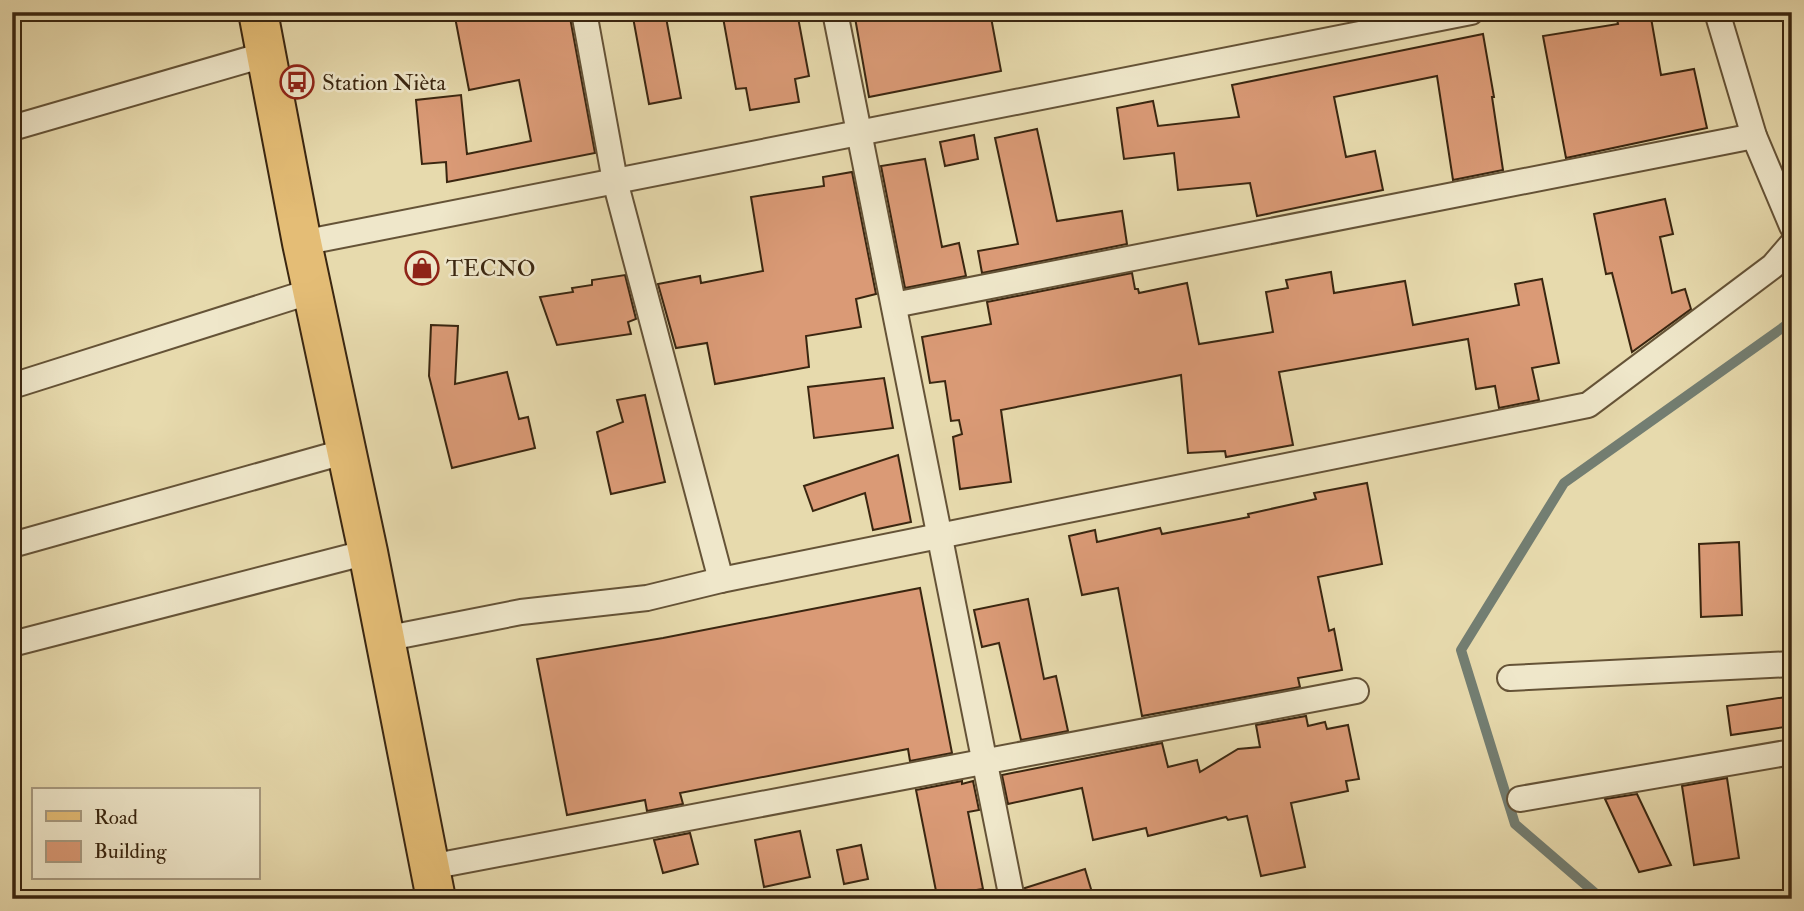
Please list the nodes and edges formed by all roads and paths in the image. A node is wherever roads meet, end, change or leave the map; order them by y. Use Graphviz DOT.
graph roads {
  1 [pos="258,12"];
  2 [pos="584,12"];
  3 [pos="835,12"];
  4 [pos="1471,12"];
  5 [pos="1717,12"];
  6 [pos="267,54"];
  7 [pos="12,128"];
  8 [pos="859,133"];
  9 [pos="1754,135"];
  10 [pos="615,181"];
  11 [pos="1792,226"];
  12 [pos="302,243"];
  13 [pos="1792,243"];
  14 [pos="312,291"];
  15 [pos="894,305"];
  16 [pos="12,386"];
  17 [pos="346,451"];
  18 [pos="940,537"];
  19 [pos="12,545"];
  20 [pos="368,552"];
  21 [pos="721,580"];
  22 [pos="384,639"];
  23 [pos="12,644"];
  24 [pos="1792,664"];
  25 [pos="1510,678"];
  26 [pos="1356,691"];
  27 [pos="1792,752"];
  28 [pos="985,762"];
  29 [pos="1520,799"];
  30 [pos="433,883"];
  31 [pos="1012,899"];
  1 -- 6 [label="main road"];
  2 -- 10 [label="street"];
  3 -- 8 [label="street"];
  4 -- 8 [label="street"];
  5 -- 9 [label="street"];
  6 -- 7 [label="street"];
  6 -- 12 [label="main road"];
  8 -- 10 [label="street"];
  8 -- 15 [label="street"];
  9 -- 11 [label="street"];
  9 -- 15 [label="street"];
  10 -- 12 [label="street"];
  10 -- 21 [label="street"];
  12 -- 14 [label="main road"];
  13 -- 18 [label="street"];
  14 -- 16 [label="street"];
  14 -- 17 [label="main road"];
  15 -- 18 [label="street"];
  17 -- 19 [label="street"];
  17 -- 20 [label="main road"];
  18 -- 21 [label="street"];
  18 -- 28 [label="street"];
  20 -- 22 [label="main road"];
  20 -- 23 [label="street"];
  21 -- 22 [label="street"];
  22 -- 30 [label="main road"];
  24 -- 25 [label="street"];
  26 -- 28 [label="street"];
  27 -- 29 [label="street"];
  28 -- 30 [label="street"];
  28 -- 31 [label="street"];
}
